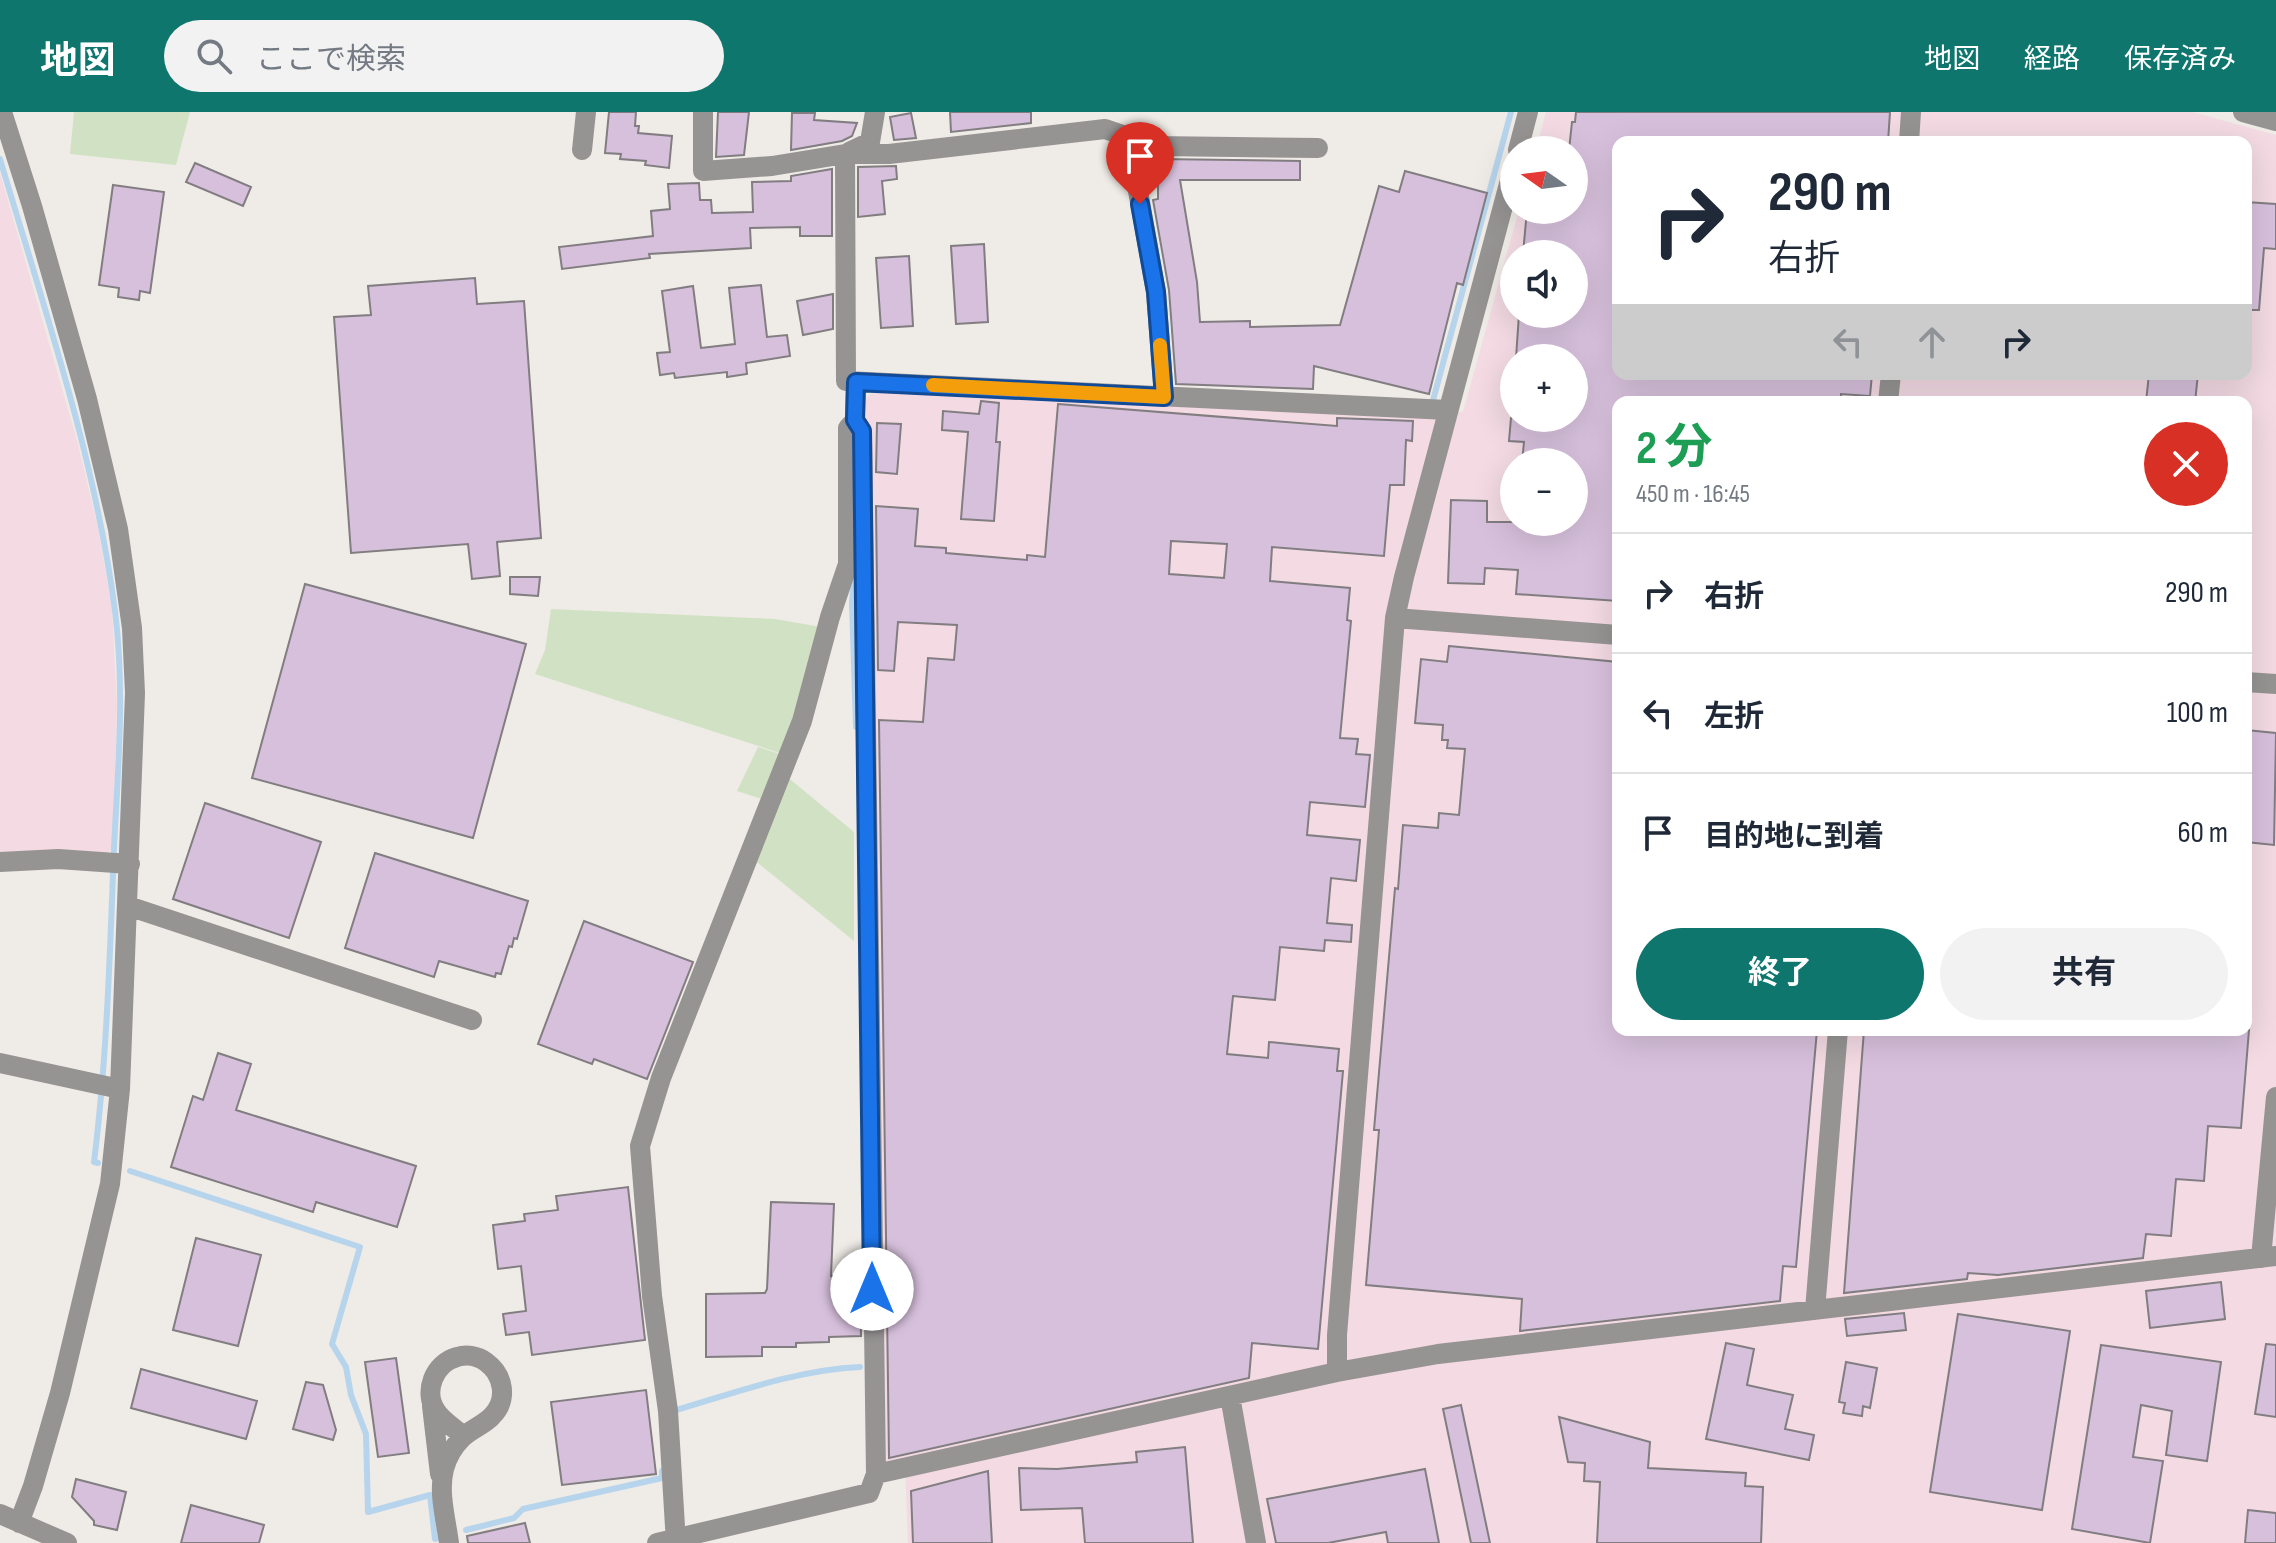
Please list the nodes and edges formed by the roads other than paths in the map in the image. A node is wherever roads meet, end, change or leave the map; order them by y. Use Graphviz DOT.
graph roads {
  1 [pos="2,112"];
  2 [pos="586,112"];
  3 [pos="703,112"];
  4 [pos="875,112"];
  5 [pos="1528,112"];
  6 [pos="1911,112"];
  7 [pos="2243,112"];
  8 [pos="1104,121"];
  9 [pos="2276,121"];
  10 [pos="1522,136"];
  11 [pos="1909,136"];
  12 [pos="1132,139"];
  13 [pos="1318,148"];
  14 [pos="582,150"];
  15 [pos="845,154"];
  16 [pos="1500,217"];
  17 [pos="856,382"];
  18 [pos="1164,391"];
  19 [pos="1448,410"];
  20 [pos="855,420"];
  21 [pos="852,591"];
  22 [pos="1395,618"];
  23 [pos="1612,635"];
  24 [pos="2252,682"];
  25 [pos="2276,684"];
  26 [pos="0,862"];
  27 [pos="120,864"];
  28 [pos="128,906"];
  29 [pos="472,1020"];
  30 [pos="1838,1036"];
  31 [pos="0,1063"];
  32 [pos="109,1087"];
  33 [pos="2276,1097"];
  34 [pos="2269,1257"];
  35 [pos="1815,1310"];
  36 [pos="1337,1372"];
  37 [pos="1230,1396"];
  38 [pos="432,1404"];
  39 [pos="463,1436"];
  40 [pos="876,1474"];
  41 [pos="442,1489"];
  42 [pos="0,1514"];
  43 [pos="19,1523"];
  44 [pos="670,1542"];
  45 [pos="67,1543"];
  46 [pos="449,1543"];
  47 [pos="1256,1543"];
  1 -- 27 [label="street"];
  2 -- 14 [label="street"];
  3 -- 15 [label="street"];
  4 -- 15 [label="street"];
  5 -- 10 [label="street"];
  6 -- 11 [label="street"];
  7 -- 9 [label="street"];
  8 -- 12 [label="street"];
  8 -- 15 [label="street"];
  12 -- 13 [label="street"];
  12 -- 18 [label="street"];
  15 -- 17 [label="street"];
  16 -- 19 [label="street"];
  17 -- 18 [label="street"];
  17 -- 20 [label="street"];
  18 -- 19 [label="street"];
  19 -- 22 [label="street"];
  20 -- 21 [label="street"];
  20 -- 21 [label="street"];
  21 -- 40 [label="street"];
  21 -- 44 [label="street"];
  22 -- 23 [label="street"];
  22 -- 36 [label="street"];
  24 -- 25 [label="street"];
  26 -- 27 [label="street"];
  27 -- 28 [label="street"];
  28 -- 29 [label="street"];
  28 -- 32 [label="street"];
  30 -- 35 [label="street"];
  31 -- 32 [label="street"];
  32 -- 43 [label="street"];
  33 -- 34 [label="street"];
  34 -- 35 [label="street"];
  35 -- 36 [label="street"];
  36 -- 37 [label="street"];
  37 -- 40 [label="street"];
  37 -- 47 [label="street"];
  38 -- 39 [label="street"];
  38 -- 39 [label="street"];
  38 -- 41 [label="street"];
  39 -- 41 [label="street"];
  40 -- 44 [label="street"];
  41 -- 46 [label="street"];
  42 -- 43 [label="street"];
  43 -- 45 [label="street"];
}
